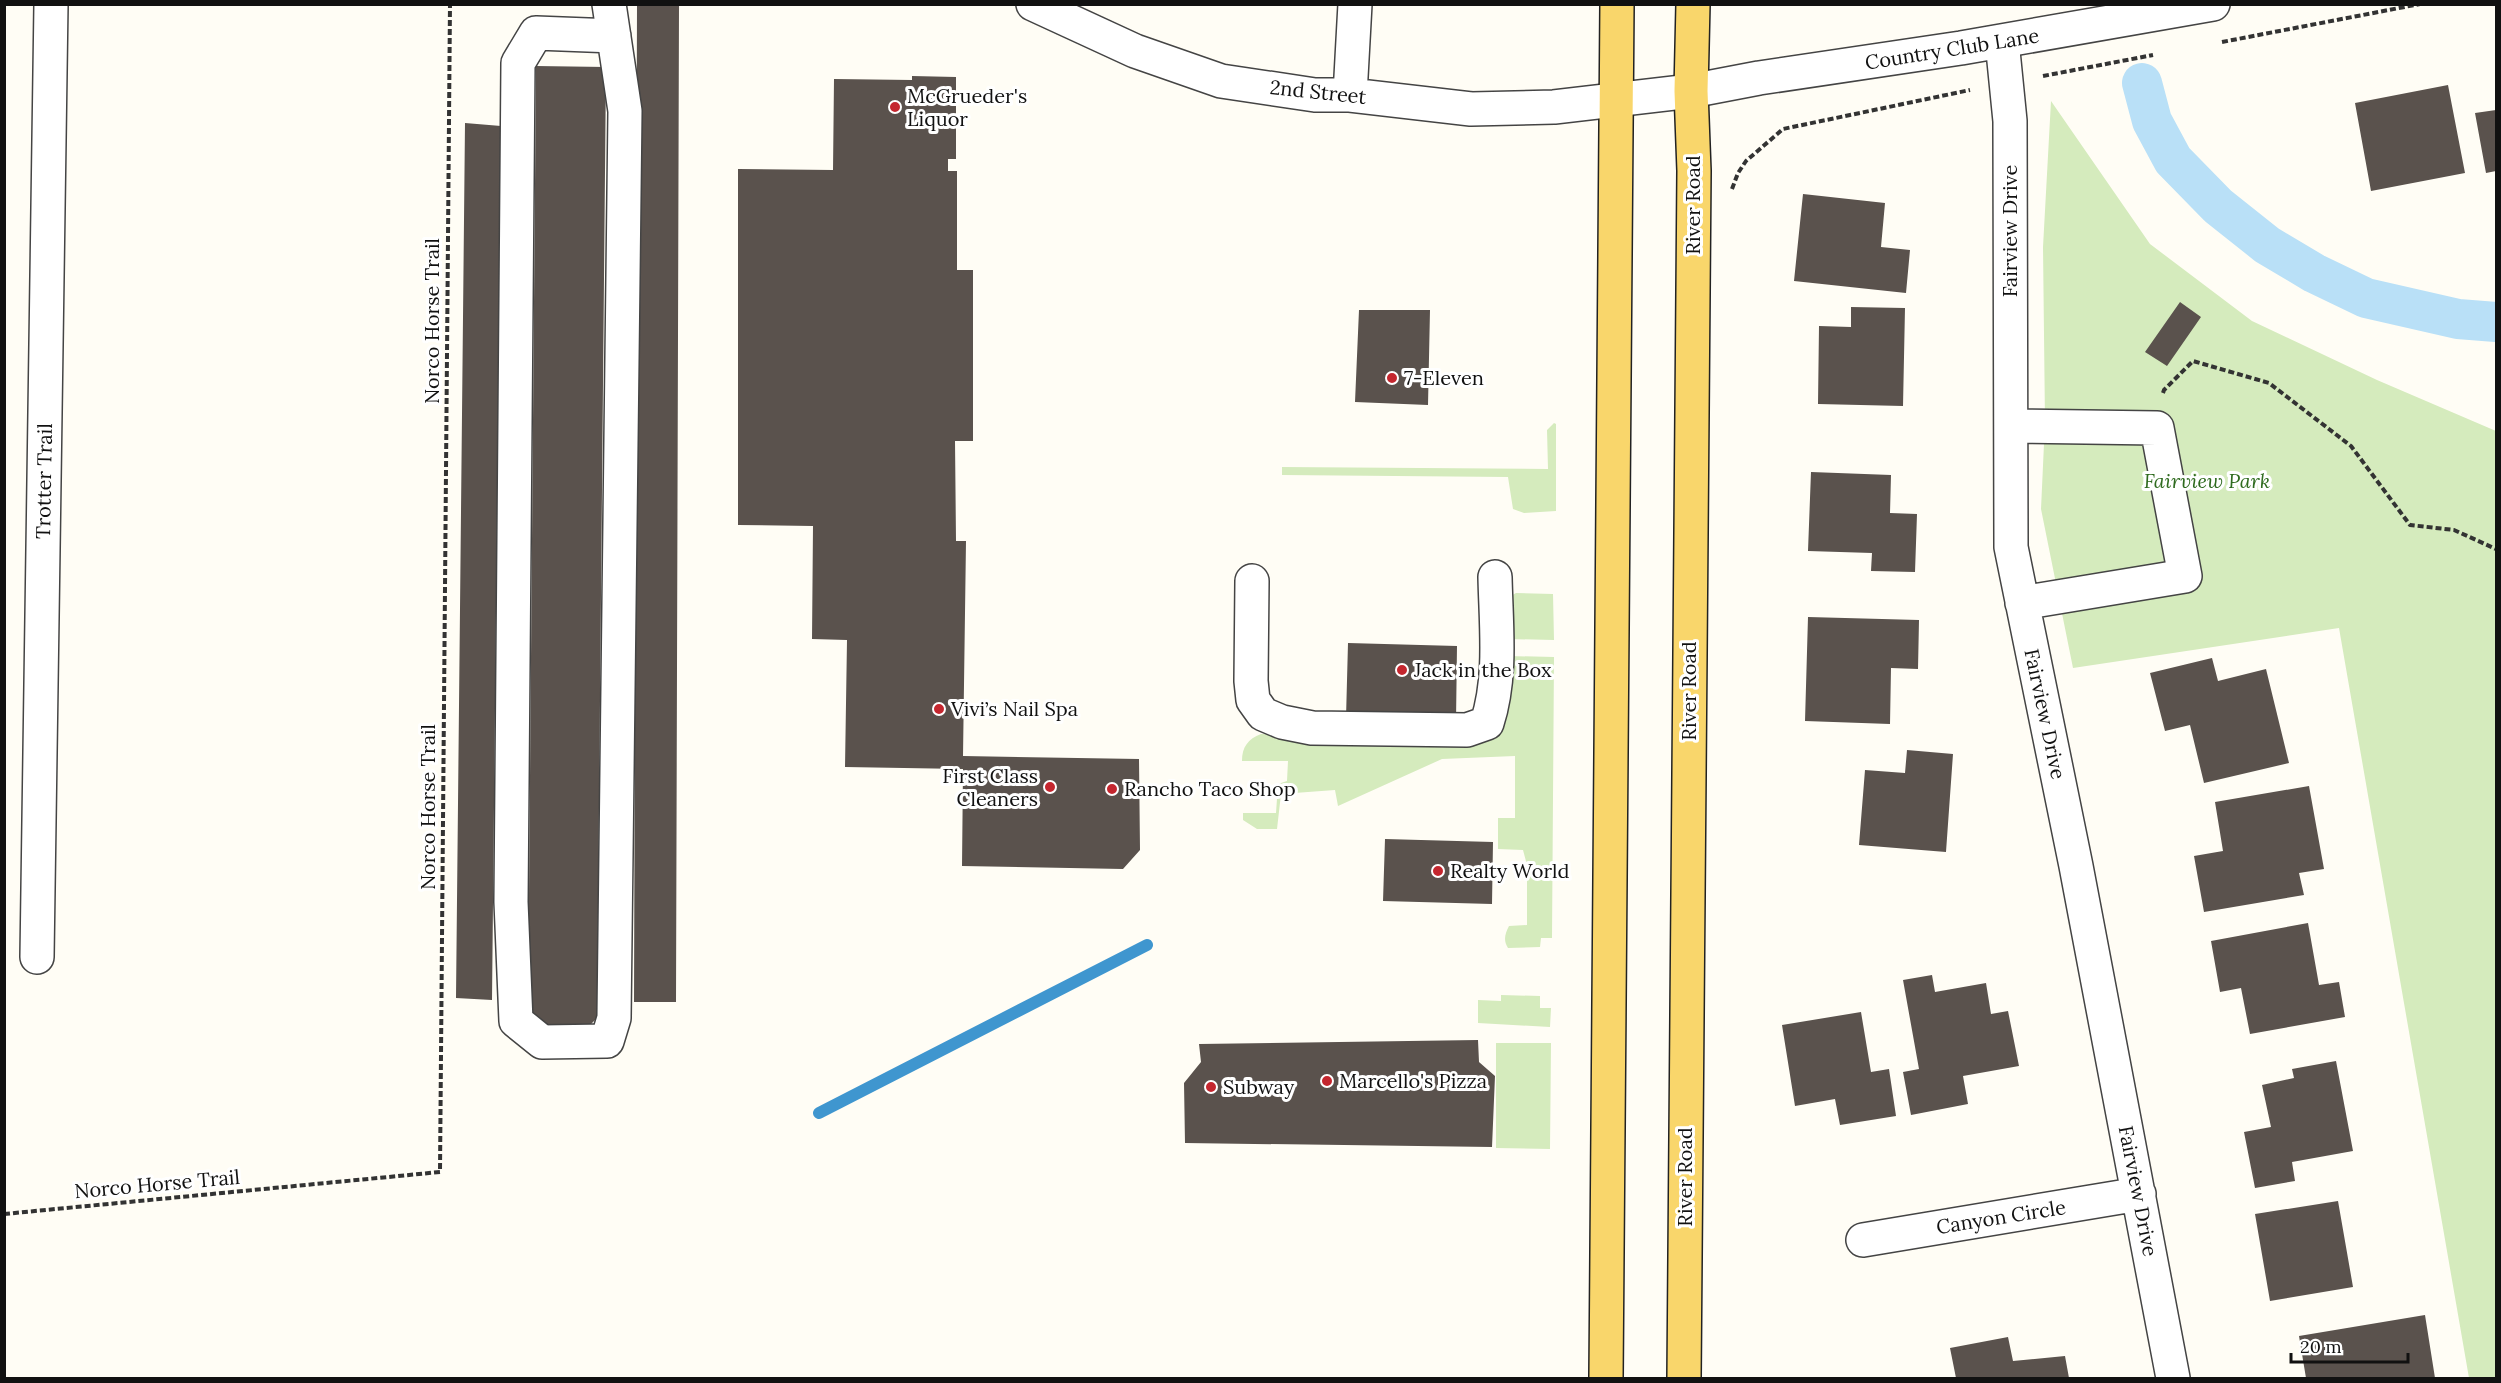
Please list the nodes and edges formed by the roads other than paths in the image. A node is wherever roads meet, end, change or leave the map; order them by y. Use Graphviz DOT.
graph roads {
  1 [pos="51,4"];
  2 [pos="1033,4"];
  3 [pos="1355,4"];
  4 [pos="1617,4"];
  5 [pos="1693,4"];
  6 [pos="2214,4"];
  7 [pos="611,20"];
  8 [pos="2002,41"];
  9 [pos="1691,91"];
  10 [pos="1350,95"];
  11 [pos="1616,99"];
  12 [pos="2011,426"];
  13 [pos="1495,577"];
  14 [pos="1252,581"];
  15 [pos="2022,603"];
  16 [pos="37,957"];
  17 [pos="2139,1194"];
  18 [pos="1863,1240"];
  19 [pos="1606,1378"];
  20 [pos="1684,1378"];
  21 [pos="2173,1378"];
  1 -- 16 [label="street, Trotter Trail"];
  2 -- 10 [label="street, 2nd Street"];
  3 -- 10 [label="street"];
  4 -- 11 [label="main road"];
  5 -- 9 [label="main road, River Road"];
  6 -- 8 [label="street, Country Club Lane"];
  7 -- 7 [label="street"];
  8 -- 9 [label="street, Country Club Lane"];
  8 -- 12 [label="street, Fairview Drive"];
  9 -- 11 [label="street, Country Club Lane"];
  9 -- 20 [label="main road, River Road"];
  10 -- 11 [label="street, 2nd Street"];
  11 -- 19 [label="main road"];
  12 -- 15 [label="street, Fairview Drive"];
  12 -- 15 [label="street"];
  13 -- 14 [label="street"];
  15 -- 17 [label="street, Fairview Drive"];
  17 -- 18 [label="street, Canyon Circle"];
  17 -- 21 [label="street, Fairview Drive"];
}
